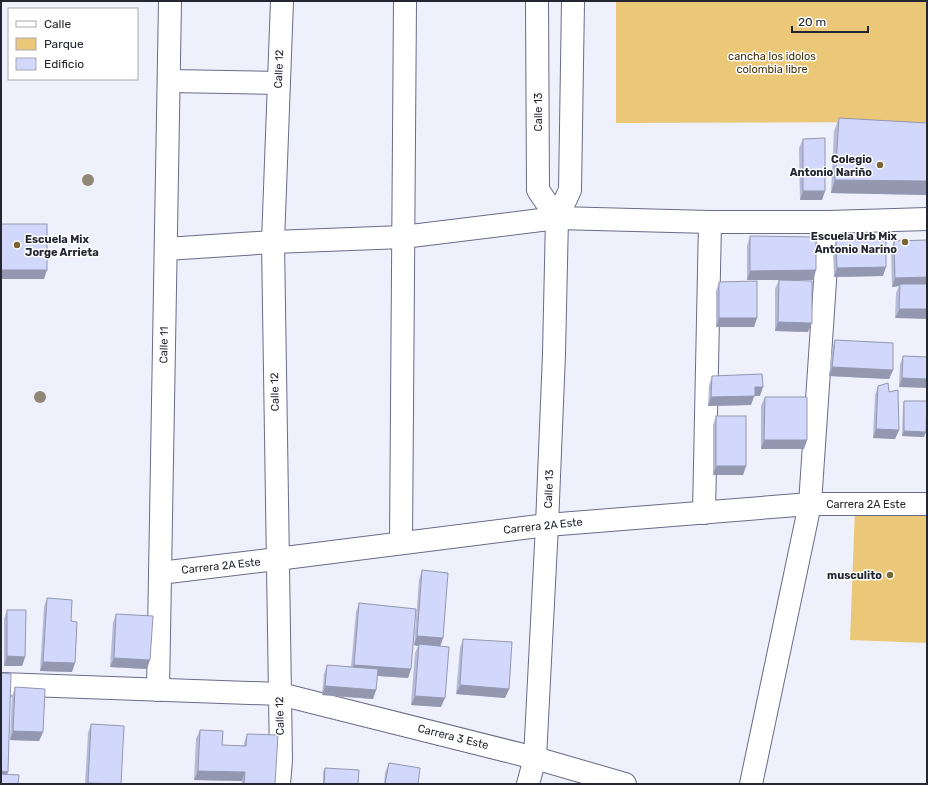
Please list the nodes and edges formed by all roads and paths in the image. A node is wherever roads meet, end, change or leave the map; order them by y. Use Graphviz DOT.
graph roads {
  1 [pos="170,1"];
  2 [pos="282,1"];
  3 [pos="405,1"];
  4 [pos="537,1"];
  5 [pos="573,1"];
  6 [pos="168,81"];
  7 [pos="278,83"];
  8 [pos="557,218"];
  9 [pos="927,219"];
  10 [pos="710,222"];
  11 [pos="829,222"];
  12 [pos="403,237"];
  13 [pos="273,242"];
  14 [pos="166,249"];
  15 [pos="810,504"];
  16 [pos="927,504"];
  17 [pos="704,513"];
  18 [pos="547,525"];
  19 [pos="401,543"];
  20 [pos="277,559"];
  21 [pos="160,573"];
  22 [pos="1,684"];
  23 [pos="158,690"];
  24 [pos="280,694"];
  25 [pos="535,758"];
  26 [pos="279,784"];
  27 [pos="528,784"];
  28 [pos="625,784"];
  29 [pos="751,784"];
  1 -- 6 [label="street, Calle 11"];
  2 -- 7 [label="street, Calle 12"];
  3 -- 12 [label="street"];
  4 -- 8 [label="street, Calle 13"];
  5 -- 8 [label="street, Calle 13"];
  6 -- 7 [label="street"];
  6 -- 14 [label="street, Calle 11"];
  7 -- 13 [label="street, Calle 12"];
  8 -- 10 [label="street"];
  8 -- 12 [label="street"];
  8 -- 18 [label="street, Calle 13"];
  9 -- 11 [label="street"];
  10 -- 11 [label="street"];
  10 -- 17 [label="street"];
  11 -- 15 [label="street"];
  12 -- 13 [label="street"];
  12 -- 19 [label="street"];
  13 -- 14 [label="street"];
  13 -- 20 [label="street, Calle 12"];
  14 -- 21 [label="street, Calle 11"];
  15 -- 16 [label="street, Carrera 2A Este"];
  15 -- 17 [label="street, Carrera 2A Este"];
  15 -- 29 [label="street"];
  17 -- 18 [label="street, Carrera 2A Este"];
  18 -- 19 [label="street, Carrera 2A Este"];
  18 -- 25 [label="street, Calle 13"];
  19 -- 20 [label="street, Carrera 2A Este"];
  20 -- 21 [label="street, Carrera 2A Este"];
  20 -- 24 [label="street, Calle 12"];
  21 -- 23 [label="street, Calle 11"];
  22 -- 23 [label="street, Carrera 3 Este"];
  23 -- 24 [label="street, Carrera 3 Este"];
  24 -- 25 [label="street, Carrera 3 Este"];
  24 -- 26 [label="street, Calle 12"];
  25 -- 27 [label="street, Calle 13"];
  25 -- 28 [label="street, Carrera 3 Este"];
}
